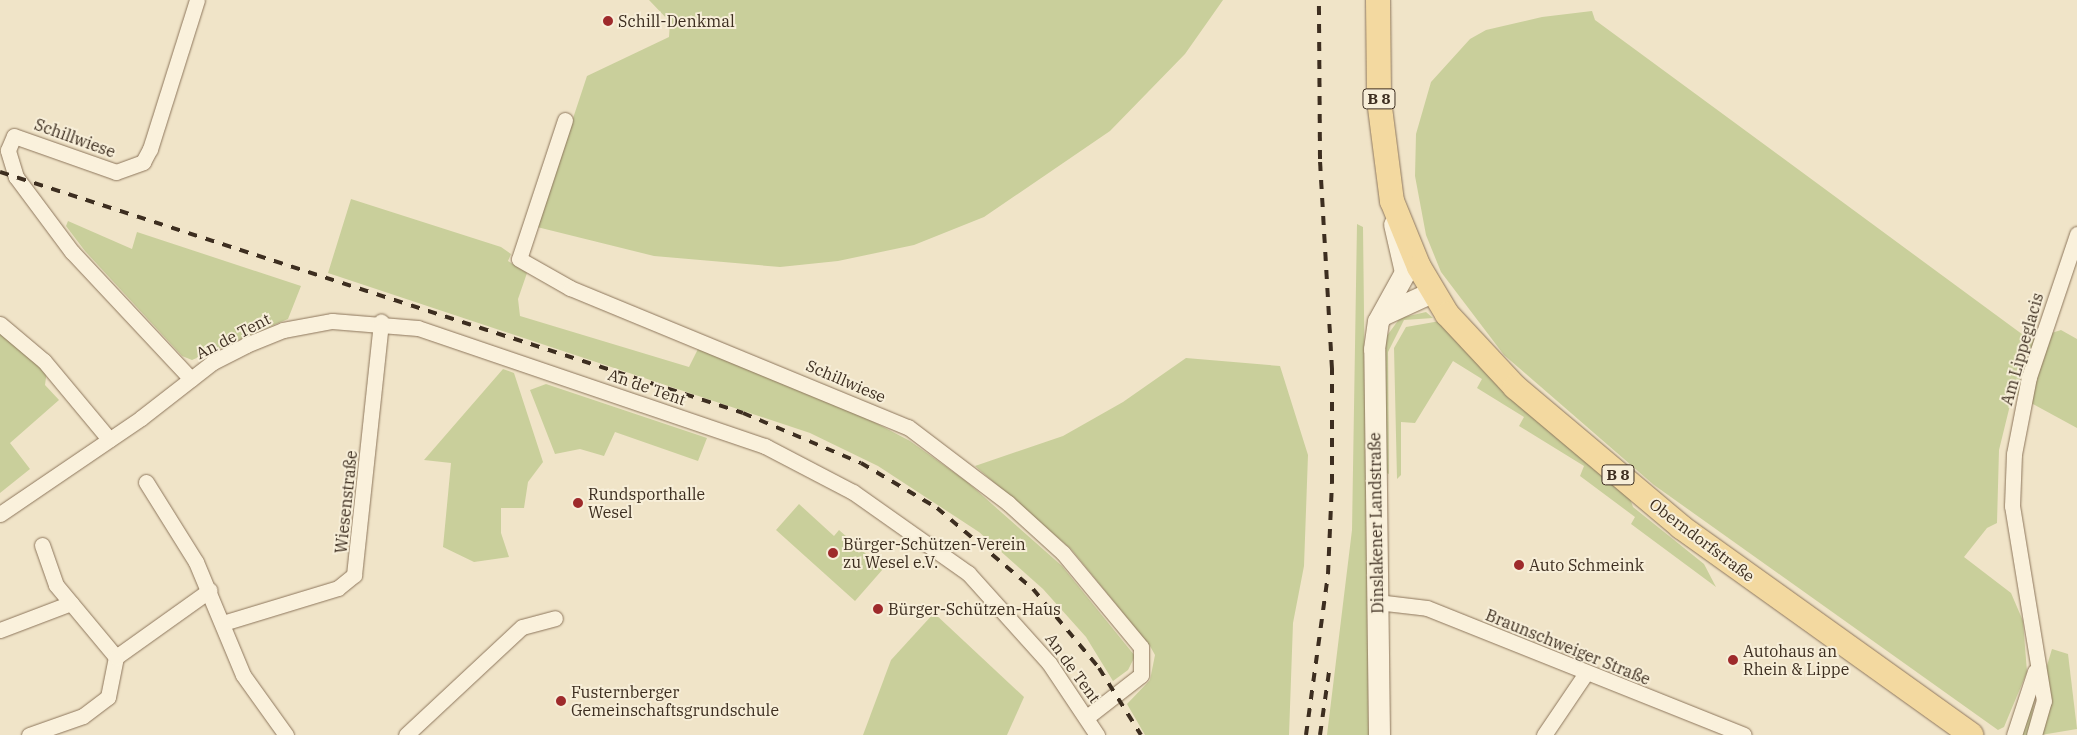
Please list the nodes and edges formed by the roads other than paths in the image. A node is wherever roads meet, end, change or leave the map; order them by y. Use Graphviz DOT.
graph roads {
  1 [pos="197,0"];
  2 [pos="1378,0"];
  3 [pos="565,120"];
  4 [pos="1383,157"];
  5 [pos="2077,234"];
  6 [pos="1432,292"];
  7 [pos="1384,314"];
  8 [pos="381,321"];
  9 [pos="0,324"];
  10 [pos="191,380"];
  11 [pos="109,439"];
  12 [pos="146,482"];
  13 [pos="0,514"];
  14 [pos="42,544"];
  15 [pos="210,590"];
  16 [pos="1377,602"];
  17 [pos="71,603"];
  18 [pos="555,618"];
  19 [pos="223,623"];
  20 [pos="0,630"];
  21 [pos="2037,654"];
  22 [pos="116,657"];
  23 [pos="1586,674"];
  24 [pos="1087,717"];
  25 [pos="29,735"];
  26 [pos="286,735"];
  27 [pos="406,735"];
  28 [pos="1097,735"];
  29 [pos="1379,735"];
  30 [pos="1544,735"];
  31 [pos="1744,735"];
  32 [pos="1971,735"];
  33 [pos="2014,735"];
  34 [pos="2034,735"];
  1 -- 10 [label="street, Schillwiese"];
  2 -- 4 [label="main road, Dinslakener Landstraße / B 8"];
  3 -- 24 [label="street, Schillwiese"];
  4 -- 6 [label="main road, Oberndorfstraße / B 8"];
  4 -- 7 [label="main road, Dinslakener Landstraße"];
  5 -- 21 [label="street, Am Lippeglacis"];
  6 -- 7 [label="main road"];
  6 -- 32 [label="main road, Oberndorfstraße / B 8"];
  7 -- 16 [label="main road, Dinslakener Landstraße"];
  8 -- 10 [label="street, An de Tent"];
  8 -- 19 [label="street, Wiesenstraße"];
  8 -- 24 [label="street, An de Tent"];
  9 -- 11 [label="street"];
  10 -- 11 [label="street, An de Tent"];
  11 -- 13 [label="street, An de Tent"];
  12 -- 15 [label="street"];
  14 -- 17 [label="street"];
  15 -- 19 [label="street"];
  15 -- 22 [label="street"];
  16 -- 23 [label="street, Braunschweiger Straße"];
  16 -- 29 [label="main road, Dinslakener Landstraße"];
  17 -- 20 [label="street"];
  17 -- 22 [label="street"];
  18 -- 27 [label="street"];
  19 -- 26 [label="street"];
  21 -- 33 [label="street, Am Lippeglacis"];
  21 -- 34 [label="street, Am Lippeglacis"];
  22 -- 25 [label="street"];
  23 -- 30 [label="street"];
  23 -- 31 [label="street, Braunschweiger Straße"];
  24 -- 28 [label="street, An de Tent"];
}
